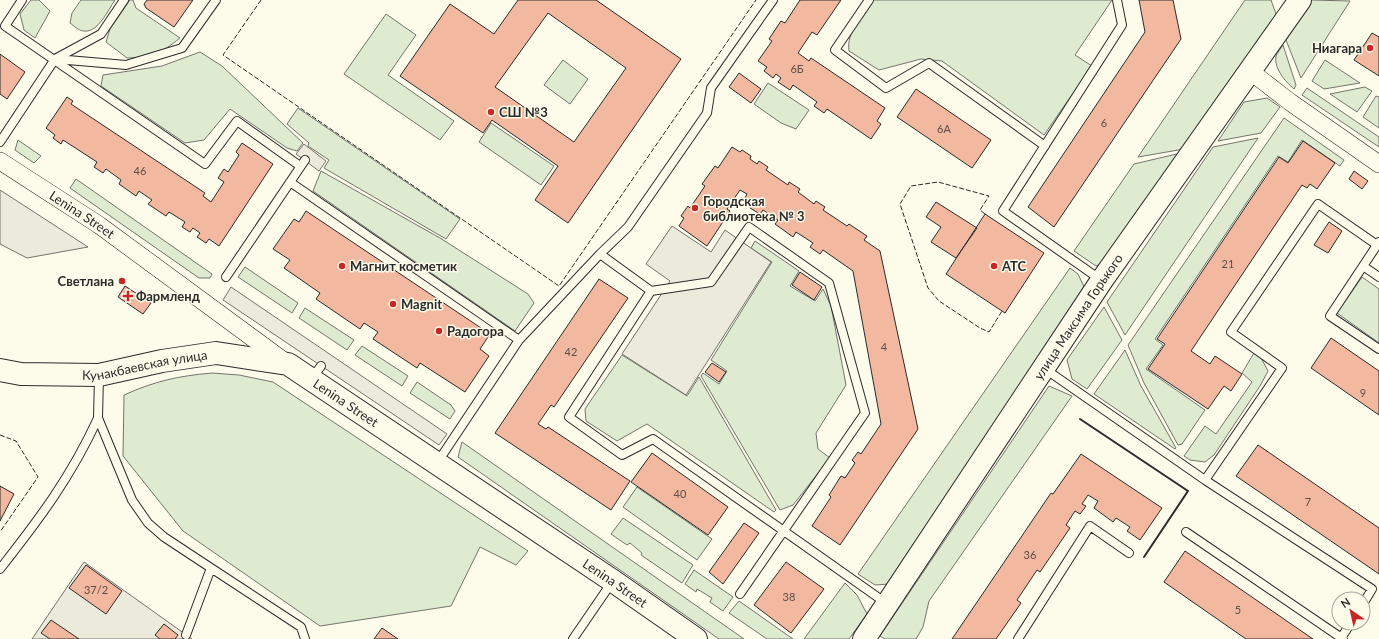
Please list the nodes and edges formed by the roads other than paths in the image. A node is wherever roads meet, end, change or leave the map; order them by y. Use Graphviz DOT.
graph roads {
  1 [pos="22,0"];
  2 [pos="124,0"];
  3 [pos="216,0"];
  4 [pos="773,0"];
  5 [pos="869,0"];
  6 [pos="1117,0"];
  7 [pos="1300,0"];
  8 [pos="55,59"];
  9 [pos="1250,71"];
  10 [pos="0,142"];
  11 [pos="1045,146"];
  12 [pos="0,161"];
  13 [pos="1379,164"];
  14 [pos="290,182"];
  15 [pos="1378,243"];
  16 [pos="600,254"];
  17 [pos="1363,266"];
  18 [pos="226,277"];
  19 [pos="1379,277"];
  20 [pos="1102,280"];
  21 [pos="651,291"];
  22 [pos="519,340"];
  23 [pos="1379,349"];
  24 [pos="288,364"];
  25 [pos="1045,369"];
  26 [pos="0,370"];
  27 [pos="99,375"];
  28 [pos="98,418"];
  29 [pos="436,463"];
  30 [pos="1205,480"];
  31 [pos="784,530"];
  32 [pos="1186,532"];
  33 [pos="1129,553"];
  34 [pos="211,568"];
  35 [pos="0,569"];
  36 [pos="613,581"];
  37 [pos="1371,591"];
  38 [pos="740,594"];
  39 [pos="887,604"];
  40 [pos="186,635"];
  41 [pos="1342,638"];
  42 [pos="305,639"];
  43 [pos="573,639"];
  44 [pos="696,639"];
  45 [pos="864,639"];
  46 [pos="1018,639"];
  1 -- 8 [label="lane"];
  2 -- 8 [label="lane"];
  3 -- 8 [label="lane"];
  4 -- 16 [label="lane"];
  5 -- 11 [label="lane"];
  6 -- 11 [label="lane"];
  7 -- 9 [label="main road, улица Максима Горького"];
  8 -- 10 [label="lane"];
  8 -- 14 [label="lane"];
  9 -- 13 [label="street"];
  9 -- 20 [label="main road, улица Максима Горького"];
  11 -- 20 [label="lane"];
  12 -- 24 [label="street, Lenina Street"];
  14 -- 18 [label="lane"];
  14 -- 22 [label="lane"];
  15 -- 17 [label="lane"];
  15 -- 30 [label="lane"];
  16 -- 21 [label="lane"];
  16 -- 22 [label="lane"];
  17 -- 19 [label="lane"];
  17 -- 23 [label="lane"];
  20 -- 25 [label="main road, улица Максима Горького"];
  21 -- 31 [label="lane"];
  21 -- 31 [label="lane"];
  22 -- 29 [label="lane"];
  24 -- 27 [label="main road, Кунакбаевская улица"];
  24 -- 29 [label="main road, Lenina Street"];
  25 -- 30 [label="lane"];
  25 -- 39 [label="main road, улица Максима Горького"];
  26 -- 27 [label="main road, Кунакбаевская улица"];
  27 -- 28 [label="lane"];
  28 -- 34 [label="lane"];
  28 -- 35 [label="lane"];
  29 -- 36 [label="main road, Lenina Street"];
  30 -- 37 [label="lane"];
  31 -- 38 [label="lane"];
  31 -- 39 [label="lane"];
  32 -- 41 [label="lane"];
  33 -- 46 [label="lane"];
  34 -- 40 [label="lane"];
  34 -- 42 [label="lane"];
  36 -- 43 [label="lane"];
  36 -- 44 [label="main road, Lenina Street"];
  39 -- 45 [label="main road, улица Максима Горького"];
}
